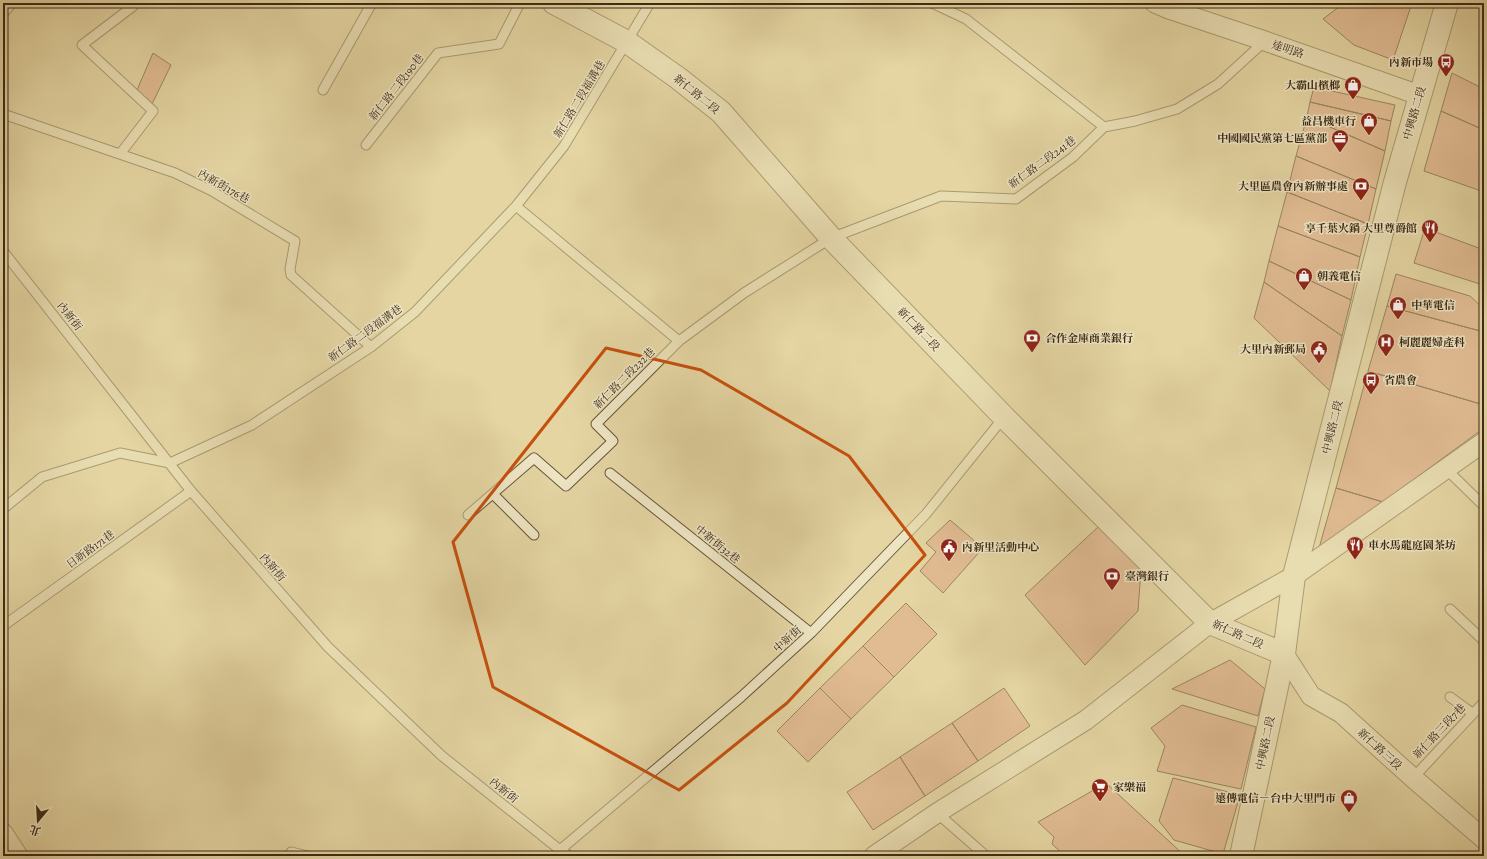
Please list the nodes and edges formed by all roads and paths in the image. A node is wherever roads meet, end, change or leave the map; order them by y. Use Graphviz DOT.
graph roads {
  1 [pos="12,3"];
  2 [pos="136,3"];
  3 [pos="372,3"];
  4 [pos="520,3"];
  5 [pos="554,3"];
  6 [pos="650,3"];
  7 [pos="932,3"];
  8 [pos="1155,3"];
  9 [pos="1447,3"];
  10 [pos="3,14"];
  11 [pos="1266,41"];
  12 [pos="627,42"];
  13 [pos="323,90"];
  14 [pos="1420,95"];
  15 [pos="3,114"];
  16 [pos="1104,127"];
  17 [pos="366,146"];
  18 [pos="120,154"];
  19 [pos="516,206"];
  20 [pos="831,238"];
  21 [pos="3,251"];
  22 [pos="679,341"];
  23 [pos="371,347"];
  24 [pos="1004,418"];
  25 [pos="1484,442"];
  26 [pos="170,463"];
  27 [pos="1445,468"];
  28 [pos="610,472"];
  29 [pos="191,491"];
  30 [pos="493,494"];
  31 [pos="1484,506"];
  32 [pos="3,509"];
  33 [pos="468,516"];
  34 [pos="534,536"];
  35 [pos="1294,576"];
  36 [pos="1450,609"];
  37 [pos="1210,623"];
  38 [pos="3,626"];
  39 [pos="811,634"];
  40 [pos="1484,641"];
  41 [pos="1284,654"];
  42 [pos="1450,697"];
  43 [pos="1484,702"];
  44 [pos="1472,713"];
  45 [pos="1413,778"];
  46 [pos="937,813"];
  47 [pos="3,834"];
  48 [pos="1484,839"];
  49 [pos="560,850"];
  50 [pos="291,852"];
  51 [pos="18,856"];
  52 [pos="308,856"];
  53 [pos="570,856"];
  54 [pos="874,856"];
  55 [pos="986,856"];
  56 [pos="1241,856"];
  1 -- 10 [label="lane"];
  2 -- 18 [label="lane"];
  3 -- 13 [label="lane"];
  4 -- 17 [label="lane, 新仁路二段190巷"];
  5 -- 12 [label="street, 新仁路二段"];
  6 -- 12 [label="lane, 新仁路二段福溝巷"];
  7 -- 16 [label="lane"];
  8 -- 11 [label="street, 達明路"];
  9 -- 14 [label="street, 中興路二段"];
  11 -- 14 [label="street, 達明路"];
  11 -- 16 [label="lane"];
  12 -- 19 [label="lane, 新仁路二段福溝巷"];
  12 -- 20 [label="street, 新仁路二段"];
  14 -- 35 [label="street, 中興路二段"];
  15 -- 18 [label="lane, 內新街176巷"];
  16 -- 20 [label="lane, 新仁路二段241巷"];
  18 -- 23 [label="lane, 內新街176巷"];
  19 -- 22 [label="lane"];
  19 -- 23 [label="lane, 新仁路二段福溝巷"];
  20 -- 22 [label="lane, 新仁路二段232巷"];
  20 -- 24 [label="street, 新仁路二段"];
  21 -- 26 [label="lane, 內新街"];
  22 -- 30 [label="lane, 新仁路二段232巷"];
  23 -- 26 [label="lane, 新仁路二段福溝巷"];
  24 -- 37 [label="street, 新仁路二段"];
  24 -- 39 [label="lane, 中新街"];
  25 -- 27 [label="street"];
  26 -- 29 [label="lane, 內新街"];
  26 -- 32 [label="lane"];
  27 -- 31 [label="lane"];
  27 -- 35 [label="street"];
  28 -- 39 [label="lane, 中新街32巷"];
  29 -- 38 [label="lane, 日新路171巷"];
  29 -- 49 [label="lane, 內新街"];
  30 -- 33 [label="lane, 新仁路二段232巷"];
  30 -- 34 [label="lane"];
  35 -- 37 [label="street"];
  35 -- 41 [label="street, 中興路二段"];
  36 -- 40 [label="lane"];
  37 -- 41 [label="street, 新仁路二段"];
  37 -- 46 [label="street"];
  39 -- 49 [label="lane, 中新街"];
  41 -- 45 [label="street, 新仁路三段"];
  41 -- 56 [label="street, 中興路二段"];
  42 -- 44 [label="lane"];
  43 -- 44 [label="lane, 新仁路三段7巷"];
  44 -- 45 [label="lane, 新仁路三段7巷"];
  45 -- 48 [label="street, 新仁路三段"];
  46 -- 54 [label="street"];
  46 -- 55 [label="lane"];
  47 -- 51 [label="street"];
  49 -- 53 [label="lane, 內新街"];
  50 -- 52 [label="lane"];
}
